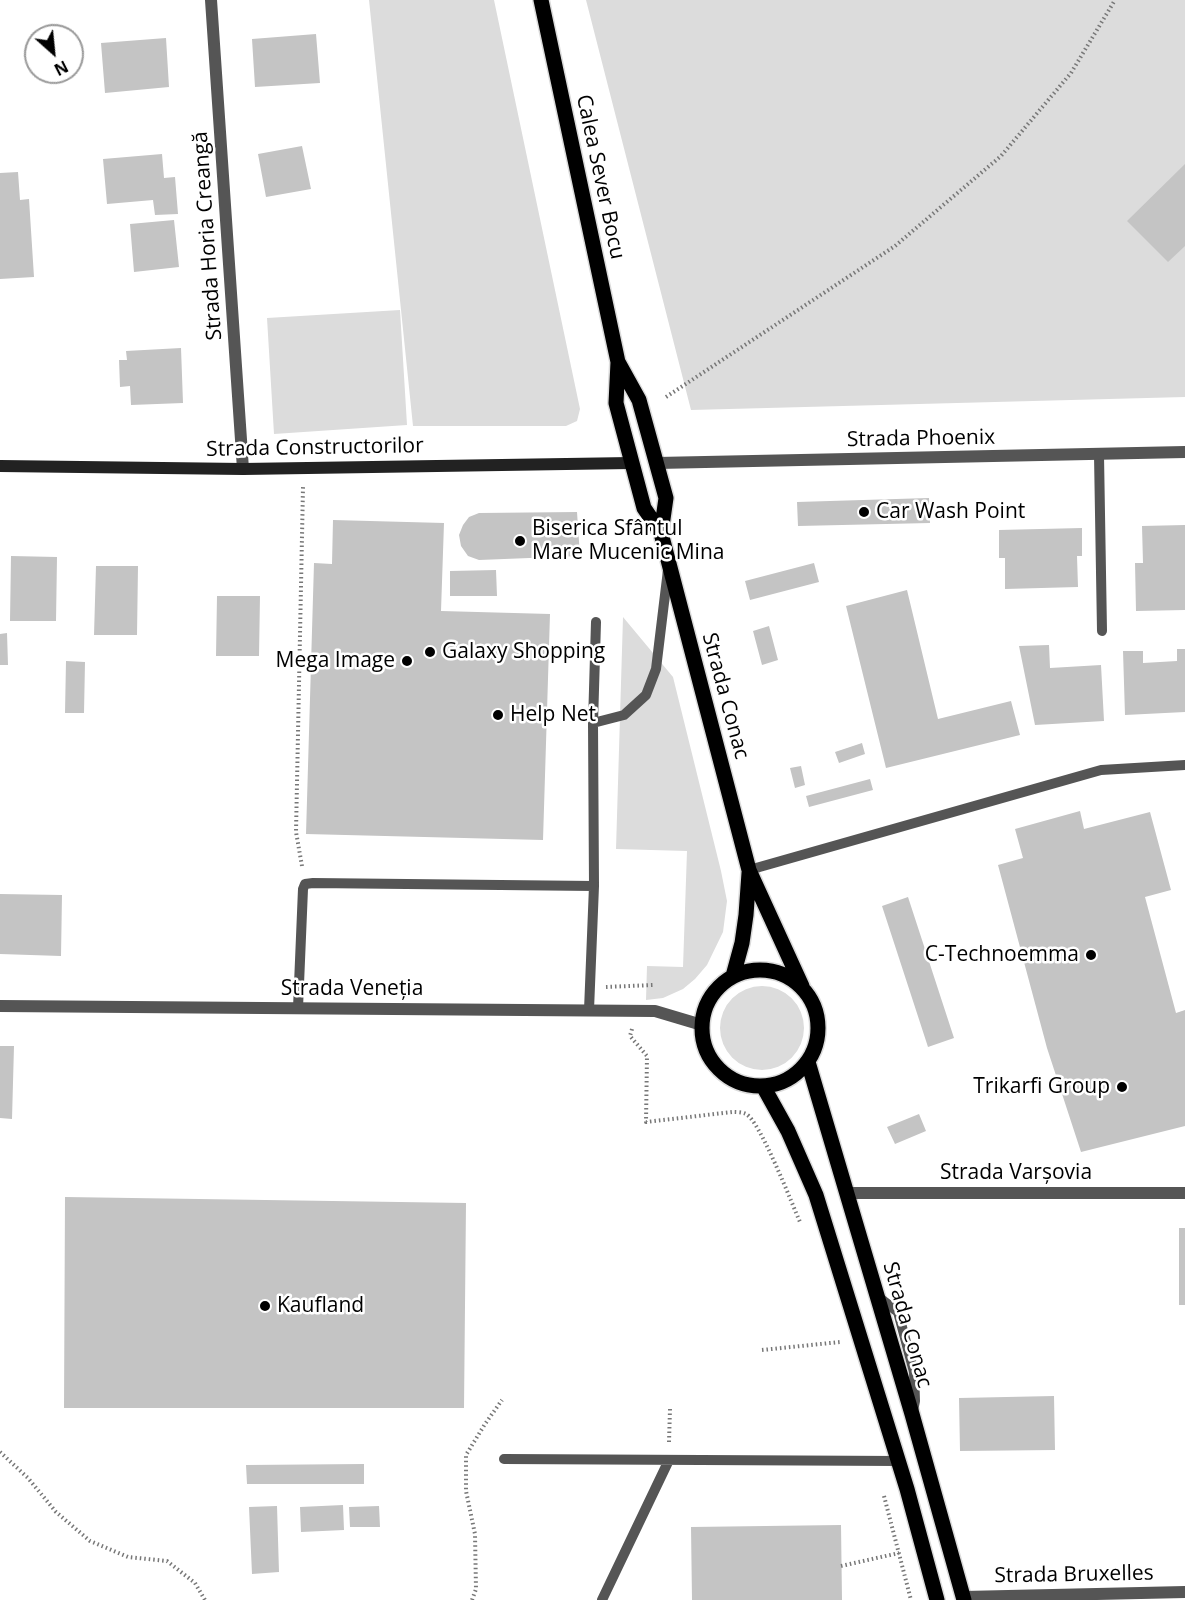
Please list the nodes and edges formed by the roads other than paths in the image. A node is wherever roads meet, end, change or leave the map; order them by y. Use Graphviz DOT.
graph roads {
  1 [pos="211,0"];
  2 [pos="541,0"];
  3 [pos="618,362"];
  4 [pos="1185,452"];
  5 [pos="1099,455"];
  6 [pos="631,463"];
  7 [pos="657,463"];
  8 [pos="0,466"];
  9 [pos="243,469"];
  10 [pos="661,533"];
  11 [pos="669,564"];
  12 [pos="596,622"];
  13 [pos="1102,631"];
  14 [pos="593,723"];
  15 [pos="1185,765"];
  16 [pos="749,870"];
  17 [pos="594,886"];
  18 [pos="733,976"];
  19 [pos="802,986"];
  20 [pos="0,1006"];
  21 [pos="298,1008"];
  22 [pos="589,1010"];
  23 [pos="702,1025"];
  24 [pos="808,1062"];
  25 [pos="763,1086"];
  26 [pos="846,1193"];
  27 [pos="1185,1193"];
  28 [pos="504,1459"];
  29 [pos="669,1461"];
  30 [pos="898,1461"];
  31 [pos="1185,1592"];
  32 [pos="964,1599"];
  33 [pos="602,1600"];
  34 [pos="937,1600"];
  1 -- 9 [label="street, Strada Horia Creangă"];
  2 -- 3 [label="main road, Calea Sever Bocu"];
  3 -- 6 [label="main road, Calea Sever Bocu"];
  3 -- 7 [label="main road, Calea Sever Bocu"];
  4 -- 5 [label="street, Strada Phoenix"];
  5 -- 7 [label="street, Strada Phoenix"];
  5 -- 13 [label="lane"];
  6 -- 9 [label="main road, Strada Constructorilor"];
  6 -- 10 [label="main road, Strada Conac"];
  7 -- 10 [label="main road, Strada Conac"];
  8 -- 9 [label="main road, Strada Constructorilor"];
  10 -- 11 [label="main road, Strada Conac"];
  11 -- 14 [label="lane"];
  11 -- 16 [label="main road, Strada Conac"];
  12 -- 14 [label="lane"];
  14 -- 17 [label="lane"];
  15 -- 16 [label="lane"];
  16 -- 18 [label="main road, Strada Conac"];
  16 -- 19 [label="main road, Strada Conac"];
  17 -- 21 [label="lane"];
  17 -- 22 [label="lane"];
  18 -- 19 [label="main road"];
  18 -- 23 [label="main road"];
  19 -- 24 [label="main road"];
  20 -- 21 [label="street, Strada Veneția"];
  21 -- 22 [label="street, Strada Veneția"];
  22 -- 23 [label="street, Strada Veneția"];
  23 -- 25 [label="main road"];
  24 -- 25 [label="main road"];
  24 -- 26 [label="main road, Strada Conac"];
  25 -- 30 [label="main road"];
  26 -- 27 [label="street, Strada Varșovia"];
  26 -- 32 [label="main road, Strada Conac"];
  28 -- 29 [label="lane"];
  29 -- 30 [label="lane"];
  29 -- 33 [label="lane"];
  30 -- 34 [label="main road"];
  31 -- 32 [label="street, Strada Bruxelles"];
}
